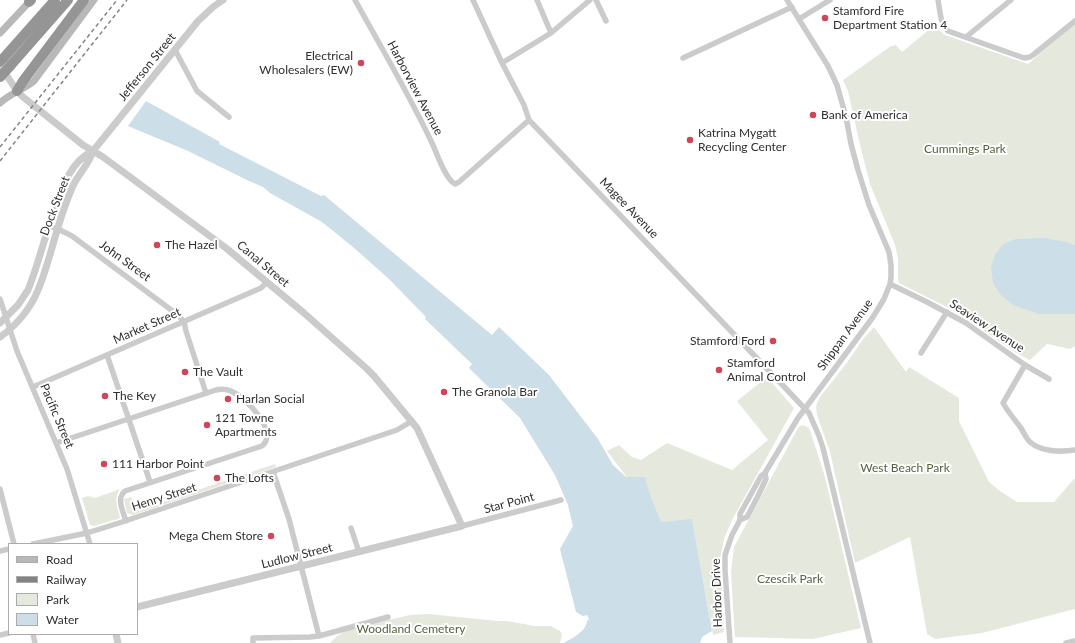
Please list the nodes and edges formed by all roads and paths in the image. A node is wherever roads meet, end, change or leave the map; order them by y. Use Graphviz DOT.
graph roads {
  1 [pos="55,0"];
  2 [pos="68,0"];
  3 [pos="84,0"];
  4 [pos="94,0"];
  5 [pos="223,0"];
  6 [pos="355,0"];
  7 [pos="473,0"];
  8 [pos="537,0"];
  9 [pos="590,0"];
  10 [pos="596,0"];
  11 [pos="787,0"];
  12 [pos="830,0"];
  13 [pos="938,0"];
  14 [pos="30,1"];
  15 [pos="1008,1"];
  16 [pos="792,6"];
  17 [pos="799,19"];
  18 [pos="606,21"];
  19 [pos="1075,21"];
  20 [pos="0,33"];
  21 [pos="551,33"];
  22 [pos="966,37"];
  23 [pos="175,50"];
  24 [pos="683,58"];
  25 [pos="4,62"];
  26 [pos="502,63"];
  27 [pos="0,77"];
  28 [pos="17,91"];
  29 [pos="0,103"];
  30 [pos="229,118"];
  31 [pos="529,120"];
  32 [pos="93,151"];
  33 [pos="49,226"];
  34 [pos="58,229"];
  35 [pos="267,282"];
  36 [pos="890,284"];
  37 [pos="0,299"];
  38 [pos="947,312"];
  39 [pos="6,318"];
  40 [pos="184,322"];
  41 [pos="0,323"];
  42 [pos="10,330"];
  43 [pos="0,337"];
  44 [pos="921,353"];
  45 [pos="107,355"];
  46 [pos="1025,365"];
  47 [pos="1049,379"];
  48 [pos="33,387"];
  49 [pos="206,393"];
  50 [pos="804,408"];
  51 [pos="129,418"];
  52 [pos="412,421"];
  53 [pos="56,443"];
  54 [pos="1075,450"];
  55 [pos="273,472"];
  56 [pos="150,482"];
  57 [pos="0,489"];
  58 [pos="561,500"];
  59 [pos="126,521"];
  60 [pos="462,526"];
  61 [pos="351,528"];
  62 [pos="87,533"];
  63 [pos="14,543"];
  64 [pos="38,543"];
  65 [pos="90,543"];
  66 [pos="359,552"];
  67 [pos="301,566"];
  68 [pos="138,607"];
  69 [pos="388,617"];
  70 [pos="319,636"];
  71 [pos="1075,641"];
  72 [pos="253,643"];
  73 [pos="730,643"];
  74 [pos="870,643"];
  75 [pos="1066,643"];
  1 -- 25 [label="highway"];
  2 -- 25 [label="highway"];
  3 -- 28 [label="highway"];
  4 -- 28 [label="main road"];
  5 -- 23 [label="street, Jefferson Street"];
  6 -- 31 [label="street, Harborview Avenue"];
  7 -- 26 [label="street, Magee Avenue"];
  8 -- 21 [label="street"];
  9 -- 21 [label="street"];
  10 -- 18 [label="street"];
  11 -- 16 [label="street, Shippan Avenue"];
  12 -- 17 [label="street"];
  13 -- 22 [label="street"];
  14 -- 20 [label="main road"];
  15 -- 22 [label="street"];
  16 -- 17 [label="street, Shippan Avenue"];
  16 -- 24 [label="street"];
  17 -- 36 [label="street, Shippan Avenue"];
  19 -- 22 [label="street"];
  21 -- 26 [label="street"];
  23 -- 30 [label="street"];
  23 -- 32 [label="street, Jefferson Street"];
  25 -- 27 [label="highway, bridge"];
  25 -- 28 [label="street, Canal Street"];
  26 -- 31 [label="street, Magee Avenue"];
  28 -- 29 [label="main road"];
  28 -- 32 [label="street, Canal Street"];
  31 -- 50 [label="street, Magee Avenue"];
  32 -- 33 [label="street, Dock Street"];
  32 -- 34 [label="street, Dock Street"];
  32 -- 35 [label="street, Canal Street"];
  33 -- 34 [label="street, John Street"];
  33 -- 39 [label="street, Dock Street"];
  34 -- 40 [label="street, John Street"];
  34 -- 42 [label="street, Dock Street"];
  35 -- 40 [label="street, Market Street"];
  35 -- 52 [label="street, Canal Street"];
  36 -- 38 [label="street, Seaview Avenue"];
  36 -- 50 [label="street, Shippan Avenue"];
  37 -- 39 [label="street, Pacific Street"];
  38 -- 44 [label="street"];
  38 -- 46 [label="street, Seaview Avenue"];
  39 -- 41 [label="street, Dock Street"];
  39 -- 42 [label="street, Pacific Street"];
  40 -- 45 [label="street, Market Street"];
  40 -- 49 [label="street"];
  42 -- 43 [label="street, Dock Street"];
  42 -- 48 [label="street, Pacific Street"];
  45 -- 48 [label="street, Market Street"];
  45 -- 51 [label="street"];
  46 -- 47 [label="street, Seaview Avenue"];
  46 -- 54 [label="street"];
  48 -- 53 [label="street, Pacific Street"];
  49 -- 51 [label="street"];
  49 -- 56 [label="street"];
  50 -- 73 [label="street, Harbor Drive"];
  50 -- 74 [label="street"];
  51 -- 53 [label="street"];
  51 -- 56 [label="street"];
  52 -- 55 [label="street, Henry Street"];
  52 -- 60 [label="street, Canal Street"];
  53 -- 62 [label="street, Pacific Street"];
  55 -- 59 [label="street, Henry Street"];
  55 -- 67 [label="street"];
  56 -- 59 [label="street"];
  57 -- 63 [label="street"];
  58 -- 60 [label="street, Star Point"];
  59 -- 62 [label="street, Henry Street"];
  60 -- 66 [label="street, Ludlow Street"];
  61 -- 66 [label="street"];
  62 -- 64 [label="street, Henry Street"];
  62 -- 65 [label="street, Pacific Street"];
  66 -- 67 [label="street, Ludlow Street"];
  67 -- 68 [label="street, Ludlow Street"];
  67 -- 70 [label="street"];
  69 -- 70 [label="street"];
  70 -- 72 [label="street"];
  71 -- 75 [label="street"];
}
